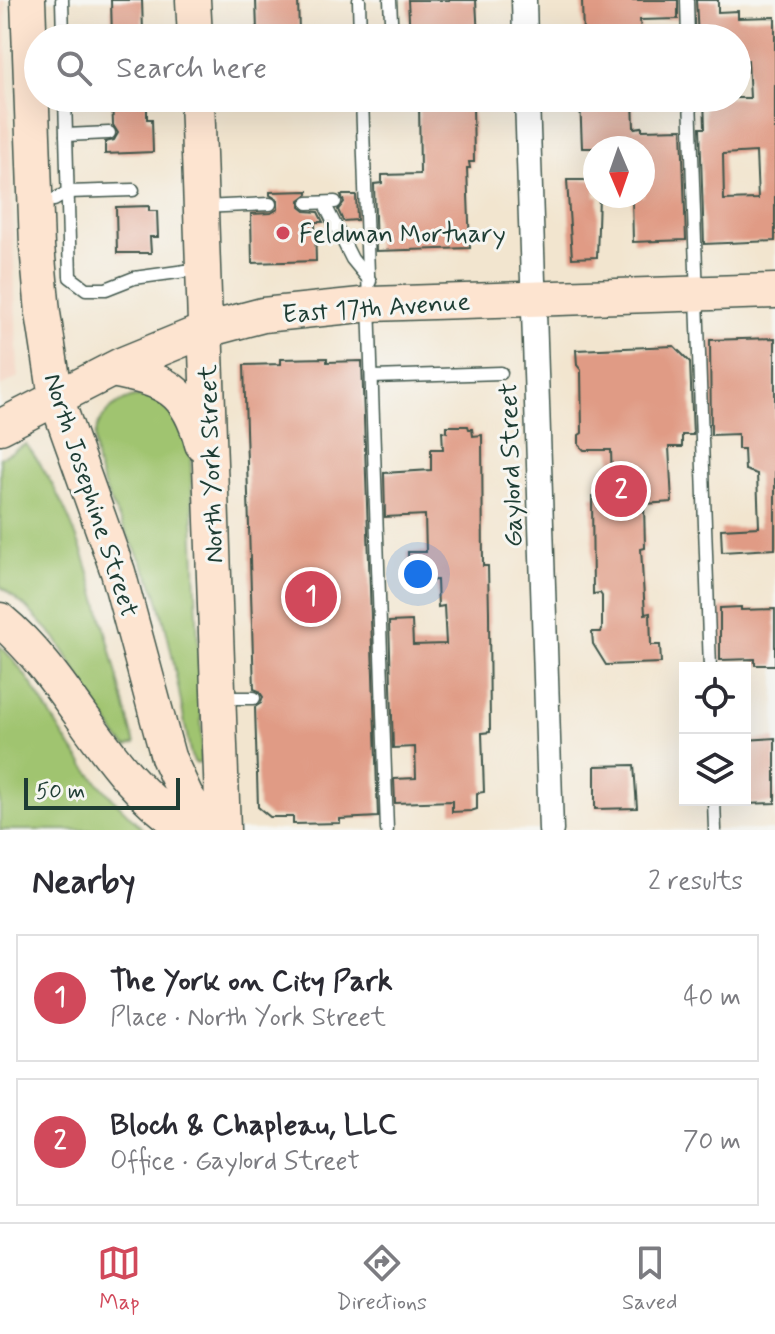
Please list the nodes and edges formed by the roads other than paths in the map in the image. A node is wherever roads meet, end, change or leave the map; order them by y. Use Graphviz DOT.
graph roads {
  1 [pos="28,0"];
  2 [pos="62,0"];
  3 [pos="193,0"];
  4 [pos="359,0"];
  5 [pos="390,0"];
  6 [pos="524,0"];
  7 [pos="687,0"];
  8 [pos="29,24"];
  9 [pos="63,24"];
  10 [pos="194,24"];
  11 [pos="360,24"];
  12 [pos="391,24"];
  13 [pos="525,24"];
  14 [pos="688,24"];
  15 [pos="32,112"];
  16 [pos="65,112"];
  17 [pos="198,112"];
  18 [pos="363,112"];
  19 [pos="527,112"];
  20 [pos="690,112"];
  21 [pos="109,133"];
  22 [pos="66,135"];
  23 [pos="133,190"];
  24 [pos="68,192"];
  25 [pos="35,199"];
  26 [pos="308,203"];
  27 [pos="270,204"];
  28 [pos="201,207"];
  29 [pos="203,269"];
  30 [pos="775,291"];
  31 [pos="370,292"];
  32 [pos="697,294"];
  33 [pos="533,299"];
  34 [pos="206,330"];
  35 [pos="112,370"];
  36 [pos="501,373"];
  37 [pos="373,377"];
  38 [pos="56,398"];
  39 [pos="0,427"];
  40 [pos="211,488"];
  41 [pos="0,620"];
  42 [pos="710,662"];
  43 [pos="219,698"];
  44 [pos="254,698"];
  45 [pos="714,806"];
  46 [pos="190,830"];
  47 [pos="210,830"];
  48 [pos="223,830"];
  49 [pos="387,830"];
  50 [pos="551,830"];
  51 [pos="715,830"];
  1 -- 8 [label="main road, North Josephine Street"];
  2 -- 9 [label="lane"];
  3 -- 10 [label="main road"];
  4 -- 11 [label="lane"];
  5 -- 12 [label="lane"];
  6 -- 13 [label="street"];
  7 -- 14 [label="lane"];
  15 -- 25 [label="main road, North Josephine Street"];
  16 -- 22 [label="lane"];
  17 -- 28 [label="main road, North York Street"];
  18 -- 31 [label="lane"];
  19 -- 33 [label="street, Gaylord Street"];
  20 -- 32 [label="lane"];
  21 -- 22 [label="lane"];
  22 -- 24 [label="lane"];
  23 -- 24 [label="lane"];
  24 -- 25 [label="lane"];
  24 -- 29 [label="lane"];
  25 -- 38 [label="main road, North Josephine Street"];
  26 -- 31 [label="lane"];
  27 -- 28 [label="lane"];
  28 -- 29 [label="main road, North York Street"];
  29 -- 34 [label="main road, North York Street"];
  30 -- 32 [label="main road, East 17th Avenue"];
  31 -- 33 [label="main road, East 17th Avenue"];
  31 -- 34 [label="main road, East 17th Avenue"];
  31 -- 37 [label="lane"];
  32 -- 33 [label="main road, East 17th Avenue"];
  32 -- 42 [label="lane"];
  33 -- 50 [label="street, Gaylord Street"];
  34 -- 35 [label="main road, East 17th Avenue"];
  34 -- 40 [label="main road, North York Street"];
  35 -- 38 [label="main road, East 17th Avenue"];
  35 -- 40 [label="main road"];
  36 -- 37 [label="lane"];
  37 -- 49 [label="lane"];
  38 -- 39 [label="main road, East 17th Avenue"];
  38 -- 47 [label="main road, North Josephine Street"];
  40 -- 43 [label="main road, North York Street"];
  41 -- 46 [label="main road"];
  43 -- 44 [label="lane"];
  43 -- 48 [label="main road, North York Street"];
  45 -- 51 [label="lane"];
}
